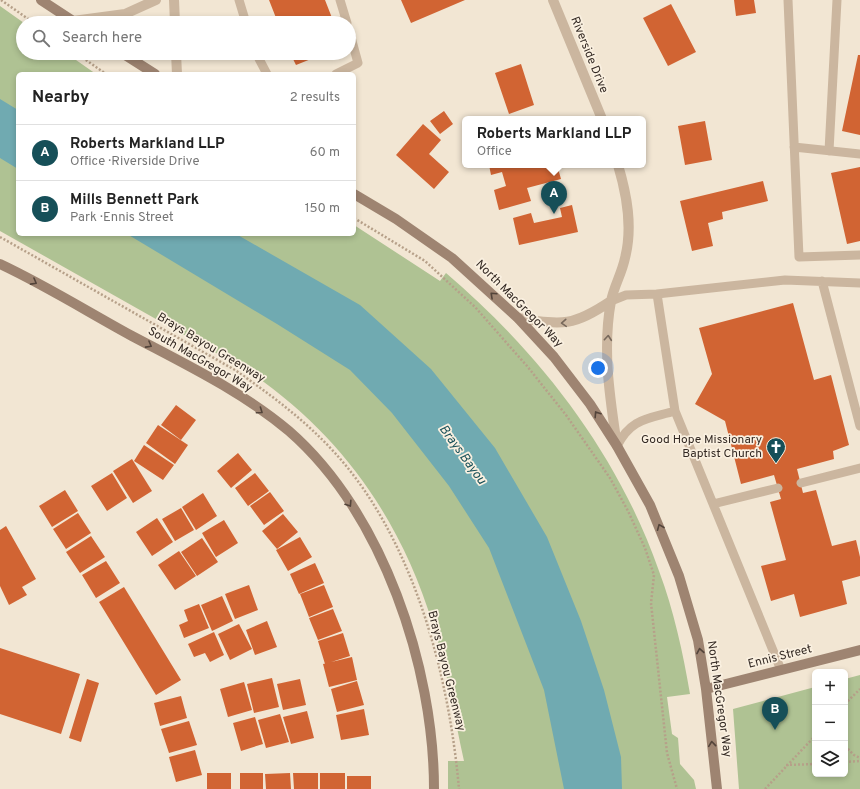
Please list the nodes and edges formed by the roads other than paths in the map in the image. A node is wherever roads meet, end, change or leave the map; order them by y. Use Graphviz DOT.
graph roads {
  1 [pos="41,0"];
  2 [pos="156,0"];
  3 [pos="174,0"];
  4 [pos="239,0"];
  5 [pos="340,0"];
  6 [pos="553,0"];
  7 [pos="788,0"];
  8 [pos="837,0"];
  9 [pos="66,16"];
  10 [pos="112,16"];
  11 [pos="175,16"];
  12 [pos="244,16"];
  13 [pos="345,16"];
  14 [pos="356,55"];
  15 [pos="133,60"];
  16 [pos="177,60"];
  17 [pos="260,60"];
  18 [pos="152,72"];
  19 [pos="178,72"];
  20 [pos="266,72"];
  21 [pos="340,72"];
  22 [pos="601,116"];
  23 [pos="794,147"];
  24 [pos="829,151"];
  25 [pos="860,154"];
  26 [pos="619,168"];
  27 [pos="356,195"];
  28 [pos="860,255"];
  29 [pos="0,264"];
  30 [pos="822,280"];
  31 [pos="860,283"];
  32 [pos="657,294"];
  33 [pos="612,301"];
  34 [pos="518,318"];
  35 [pos="676,411"];
  36 [pos="860,426"];
  37 [pos="618,446"];
  38 [pos="860,468"];
  39 [pos="801,483"];
  40 [pos="778,488"];
  41 [pos="714,504"];
  42 [pos="860,650"];
  43 [pos="781,670"];
  44 [pos="706,689"];
  45 [pos="434,789"];
  46 [pos="717,789"];
  1 -- 9 [label="main road"];
  2 -- 10 [label="street"];
  3 -- 11 [label="street"];
  4 -- 12 [label="lane"];
  5 -- 13 [label="lane"];
  6 -- 22 [label="street, Riverside Drive"];
  7 -- 23 [label="lane"];
  8 -- 24 [label="lane"];
  14 -- 21 [label="lane"];
  15 -- 18 [label="main road"];
  16 -- 19 [label="street"];
  17 -- 20 [label="lane"];
  23 -- 24 [label="lane"];
  23 -- 28 [label="lane"];
  24 -- 25 [label="lane"];
  26 -- 33 [label="street"];
  34 -- 27 [label="main road, North MacGregor Way, one-way"];
  29 -- 45 [label="main road, South MacGregor Way, one-way"];
  30 -- 31 [label="lane"];
  30 -- 32 [label="lane"];
  30 -- 36 [label="lane"];
  32 -- 33 [label="lane"];
  32 -- 35 [label="lane"];
  33 -- 34 [label="street, one-way"];
  37 -- 33 [label="street, one-way"];
  37 -- 34 [label="main road, North MacGregor Way, one-way"];
  35 -- 37 [label="lane"];
  35 -- 41 [label="lane"];
  44 -- 37 [label="main road, North MacGregor Way, one-way"];
  38 -- 39 [label="lane"];
  40 -- 41 [label="lane"];
  41 -- 43 [label="lane"];
  42 -- 43 [label="main road, Ennis Street"];
  43 -- 44 [label="main road, Ennis Street"];
  46 -- 44 [label="main road, North MacGregor Way, one-way"];
}
